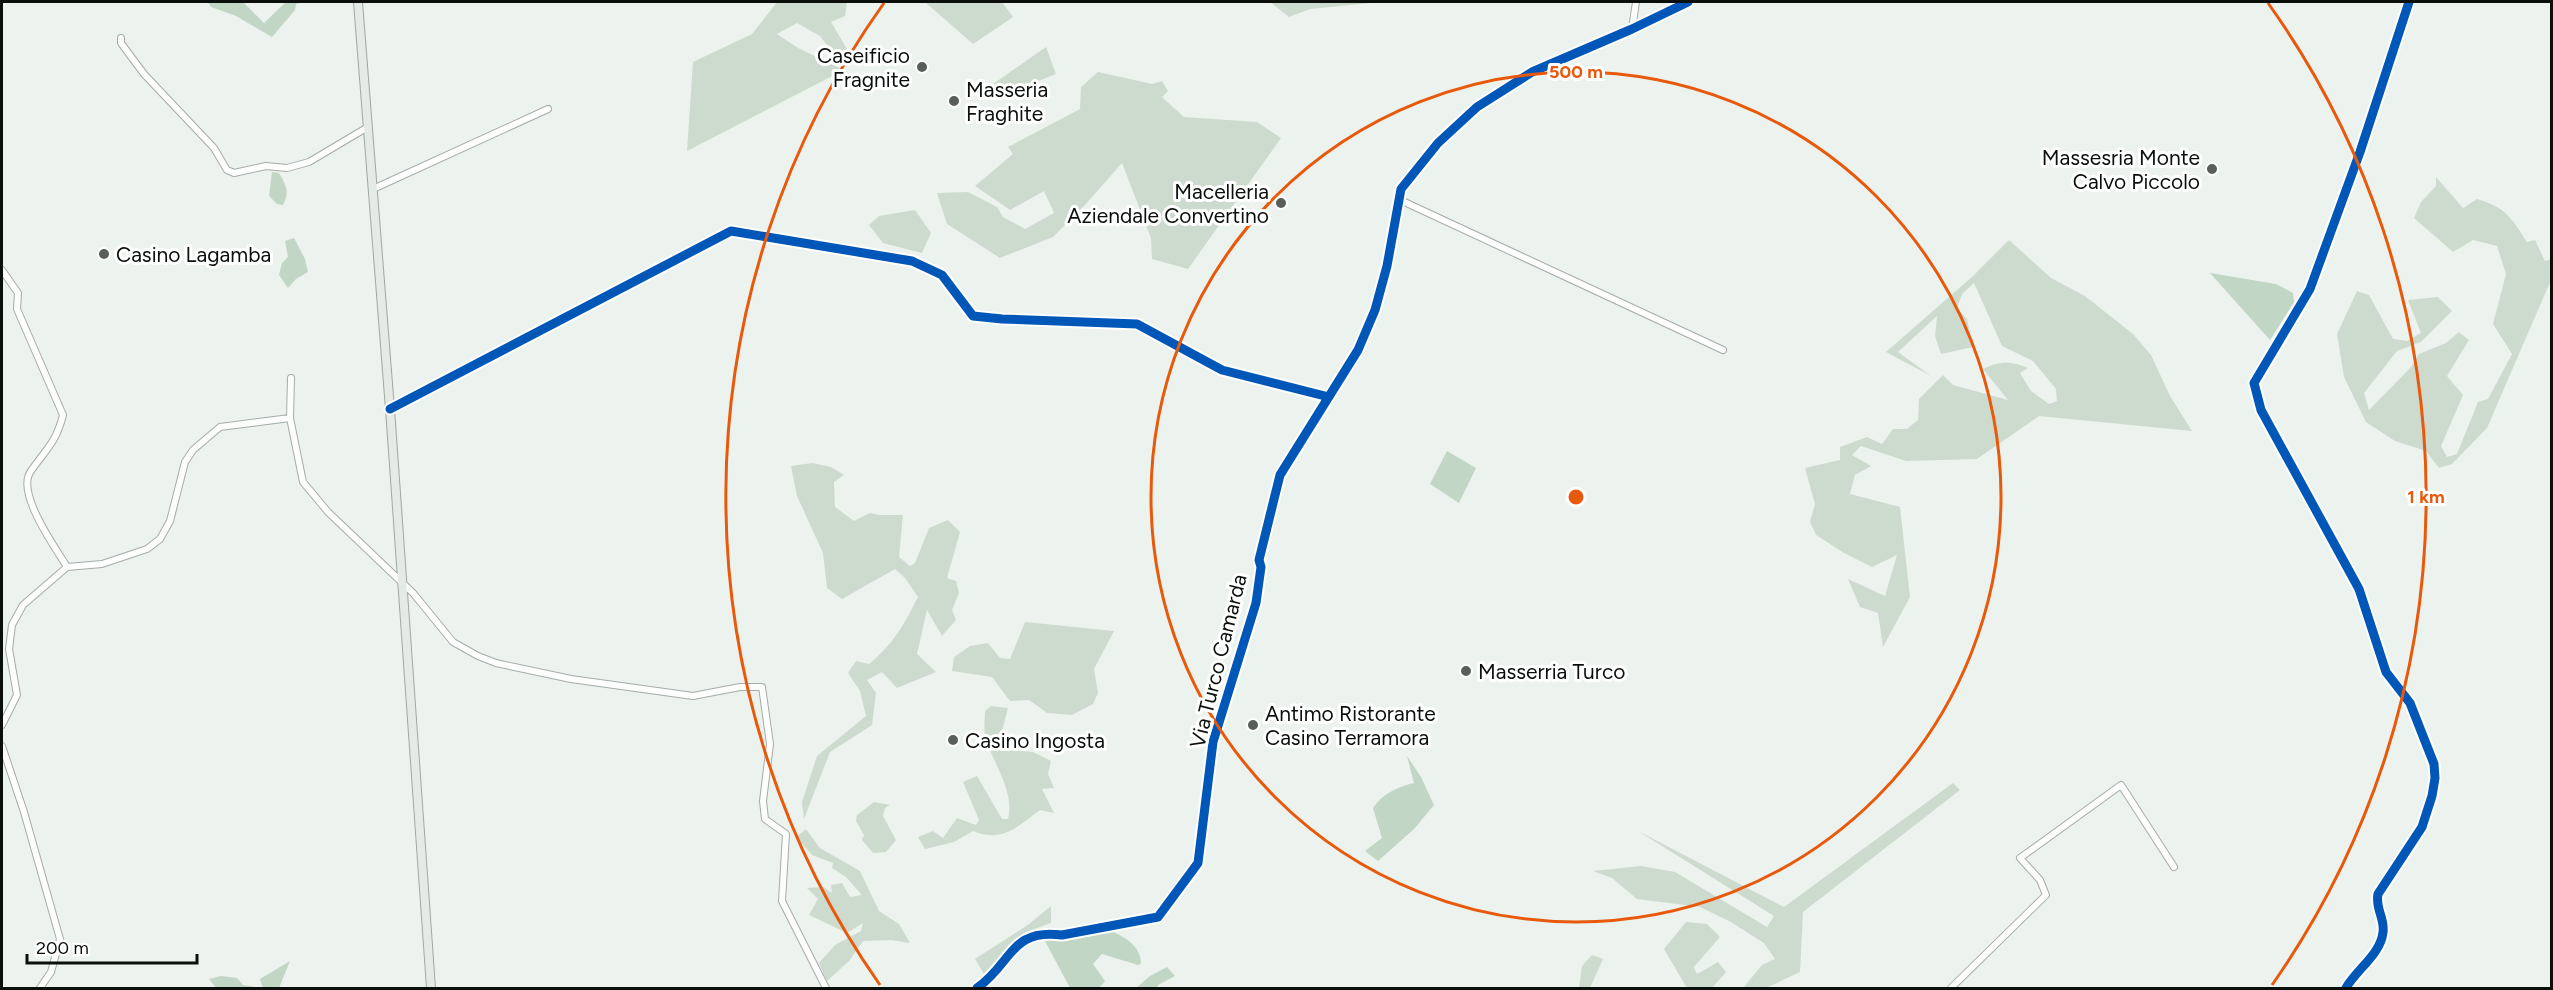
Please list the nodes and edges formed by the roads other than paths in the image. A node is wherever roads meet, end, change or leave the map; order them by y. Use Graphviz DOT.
graph roads {
  1 [pos="358,2"];
  2 [pos="1636,2"];
  3 [pos="1688,2"];
  4 [pos="2409,2"];
  5 [pos="1632,29"];
  6 [pos="121,38"];
  7 [pos="548,108"];
  8 [pos="368,127"];
  9 [pos="373,189"];
  10 [pos="1398,199"];
  11 [pos="2,270"];
  12 [pos="1723,350"];
  13 [pos="291,378"];
  14 [pos="1329,398"];
  15 [pos="390,409"];
  16 [pos="290,418"];
  17 [pos="67,567"];
  18 [pos="402,582"];
  19 [pos="2,725"];
  20 [pos="2,746"];
  21 [pos="2174,867"];
  22 [pos="40,988"];
  23 [pos="430,988"];
  24 [pos="826,988"];
  25 [pos="976,988"];
  26 [pos="1951,988"];
  27 [pos="2346,988"];
  1 -- 8 [label="main road"];
  2 -- 5 [label="street"];
  3 -- 5 [label="street, Via Turco Camarda"];
  4 -- 27 [label="street"];
  5 -- 10 [label="street, Via Turco Camarda"];
  6 -- 8 [label="street"];
  7 -- 9 [label="street"];
  8 -- 9 [label="main road"];
  9 -- 15 [label="main road"];
  10 -- 12 [label="street"];
  10 -- 14 [label="street, Via Turco Camarda"];
  11 -- 17 [label="street"];
  13 -- 16 [label="street"];
  14 -- 15 [label="street"];
  14 -- 25 [label="street, Via Turco Camarda"];
  15 -- 18 [label="main road"];
  16 -- 17 [label="street"];
  16 -- 18 [label="street"];
  17 -- 19 [label="street"];
  18 -- 23 [label="main road"];
  18 -- 24 [label="street"];
  20 -- 22 [label="street"];
  21 -- 26 [label="street"];
}
